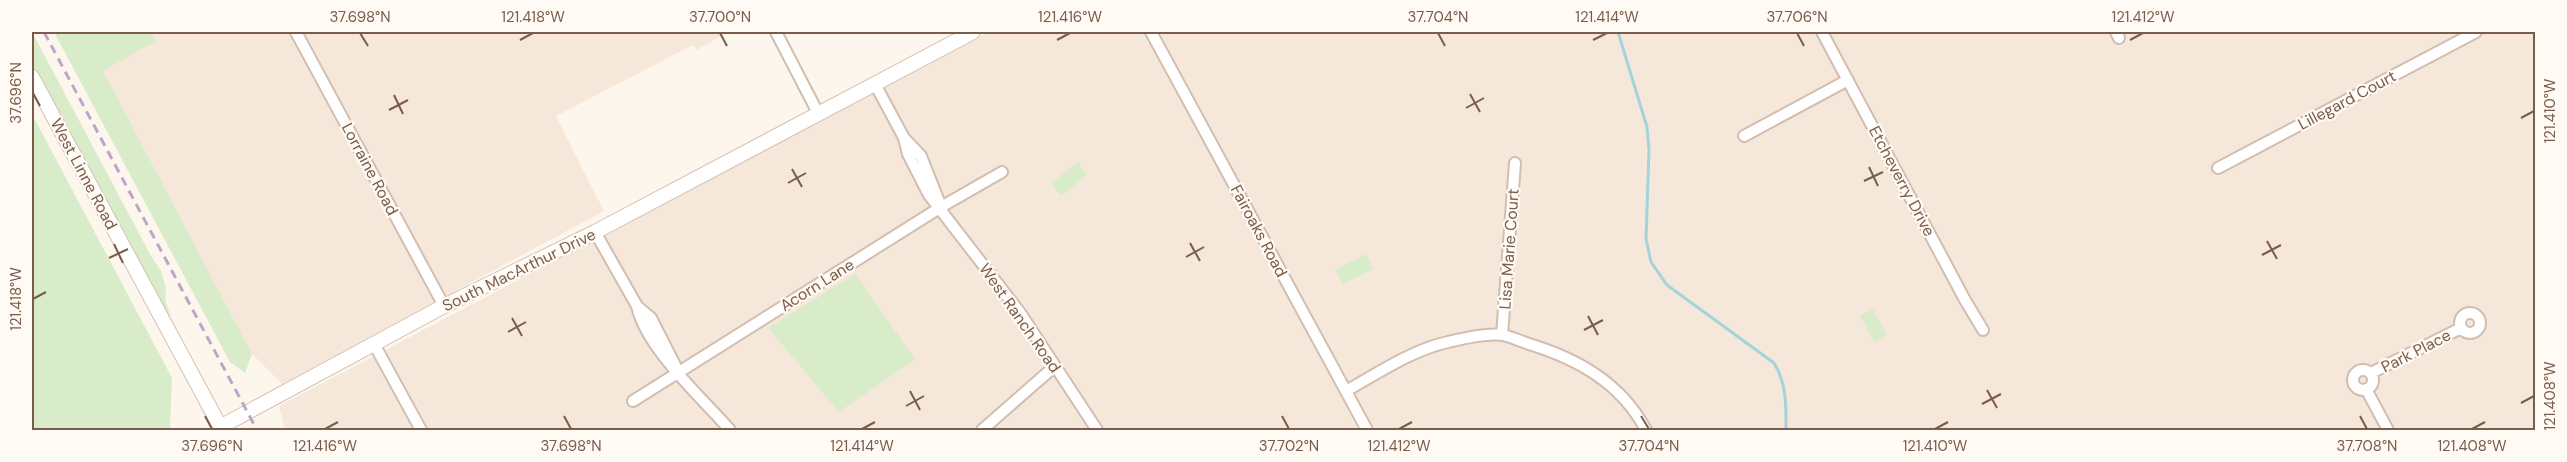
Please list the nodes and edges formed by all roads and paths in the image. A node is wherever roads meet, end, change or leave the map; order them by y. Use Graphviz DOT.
graph roads {
  1 [pos="296,32"];
  2 [pos="776,32"];
  3 [pos="1151,32"];
  4 [pos="1822,32"];
  5 [pos="2476,32"];
  6 [pos="967,35"];
  7 [pos="32,77"];
  8 [pos="1848,80"];
  9 [pos="875,84"];
  10 [pos="819,113"];
  11 [pos="1744,136"];
  12 [pos="1515,163"];
  13 [pos="2218,168"];
  14 [pos="1002,172"];
  15 [pos="940,207"];
  16 [pos="595,232"];
  17 [pos="444,306"];
  18 [pos="2461,328"];
  19 [pos="1983,330"];
  20 [pos="1502,335"];
  21 [pos="374,344"];
  22 [pos="1055,366"];
  23 [pos="678,371"];
  24 [pos="2371,373"];
  25 [pos="2366,390"];
  26 [pos="1346,392"];
  27 [pos="633,401"];
  28 [pos="219,429"];
  29 [pos="422,430"];
  30 [pos="730,430"];
  31 [pos="982,430"];
  32 [pos="1097,430"];
  33 [pos="1367,430"];
  34 [pos="1646,430"];
  35 [pos="2388,430"];
  1 -- 17 [label="street, Lorraine Road"];
  2 -- 10 [label="street"];
  3 -- 26 [label="street, Fairoaks Road"];
  4 -- 8 [label="street, Etcheverry Drive"];
  5 -- 13 [label="street, Lillegard Court"];
  6 -- 9 [label="street"];
  7 -- 28 [label="street, West Linne Road"];
  8 -- 11 [label="street"];
  8 -- 19 [label="street, Etcheverry Drive"];
  9 -- 10 [label="street"];
  9 -- 15 [label="street, West Ranch Road"];
  10 -- 16 [label="street, South MacArthur Drive"];
  12 -- 20 [label="street, Lisa Marie Court"];
  14 -- 15 [label="street, Acorn Lane"];
  15 -- 22 [label="street, West Ranch Road"];
  15 -- 23 [label="street, Acorn Lane"];
  16 -- 17 [label="street, South MacArthur Drive"];
  16 -- 23 [label="street"];
  17 -- 21 [label="street, South MacArthur Drive"];
  18 -- 24 [label="street, Park Place"];
  20 -- 26 [label="street"];
  20 -- 34 [label="street"];
  21 -- 28 [label="street, South MacArthur Drive"];
  21 -- 29 [label="street"];
  22 -- 31 [label="street"];
  22 -- 32 [label="street, West Ranch Road"];
  23 -- 27 [label="street, Acorn Lane"];
  23 -- 30 [label="street"];
  24 -- 25 [label="street, Park Place"];
  24 -- 25 [label="street, Park Place"];
  25 -- 35 [label="street, Park Place"];
  26 -- 33 [label="street, Fairoaks Road"];
}
